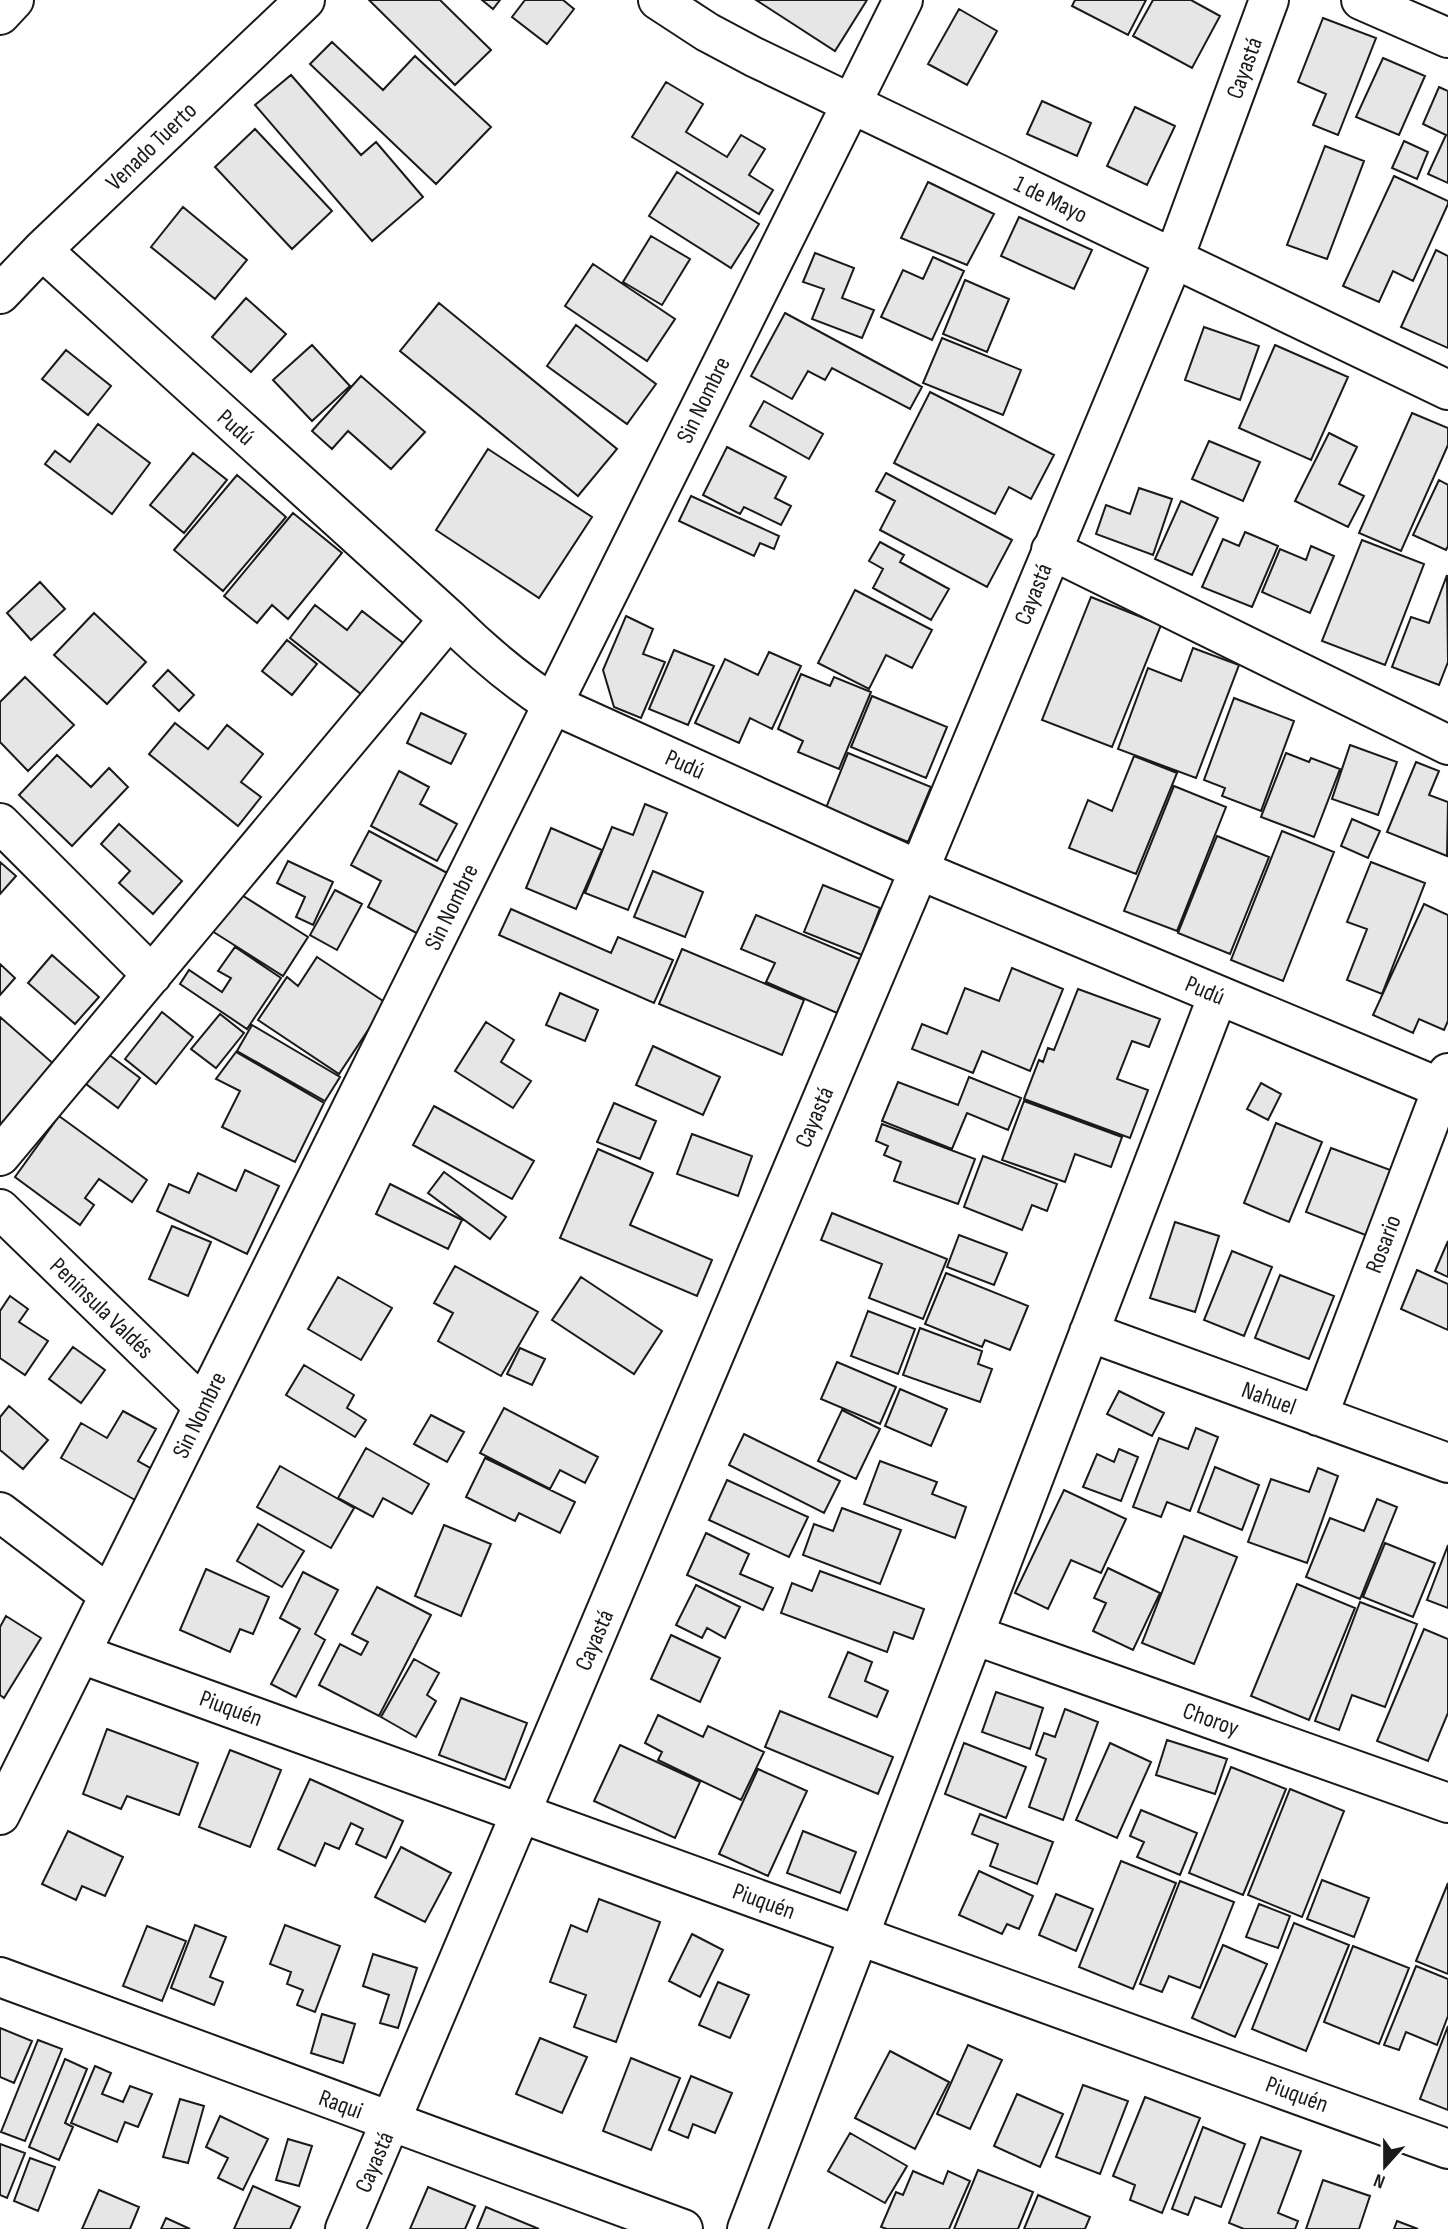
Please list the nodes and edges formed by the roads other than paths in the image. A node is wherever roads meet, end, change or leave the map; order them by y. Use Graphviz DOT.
graph roads {
  1 [pos="14,0"];
  2 [pos="305,0"];
  3 [pos="658,0"];
  4 [pos="903,0"];
  5 [pos="1269,0"];
  6 [pos="1361,0"];
  7 [pos="0,15"];
  8 [pos="1448,38"];
  9 [pos="850,103"];
  10 [pos="42,250"];
  11 [pos="1174,258"];
  12 [pos="0,294"];
  13 [pos="1448,390"];
  14 [pos="1051,550"];
  15 [pos="449,619"];
  16 [pos="552,705"];
  17 [pos="1448,745"];
  18 [pos="0,823"];
  19 [pos="919,870"];
  20 [pos="152,975"];
  21 [pos="1218,995"];
  22 [pos="1446,1084"];
  23 [pos="0,1156"];
  24 [pos="0,1209"];
  25 [pos="1089,1332"];
  26 [pos="203,1406"];
  27 [pos="1318,1416"];
  28 [pos="1448,1463"];
  29 [pos="0,1512"];
  30 [pos="109,1595"];
  31 [pos="974,1635"];
  32 [pos="80,1654"];
  33 [pos="1448,1803"];
  34 [pos="521,1813"];
  35 [pos="0,1815"];
  36 [pos="859,1936"];
  37 [pos="0,1978"];
  38 [pos="391,2122"];
  39 [pos="1448,2149"];
  40 [pos="345,2229"];
  41 [pos="682,2229"];
  42 [pos="747,2229"];
  1 -- 7 [label="street"];
  2 -- 10 [label="street, Venado Tuerto"];
  3 -- 9 [label="street, 1 de Mayo"];
  4 -- 9 [label="street, Sin Nombre"];
  5 -- 11 [label="street, Cayastá"];
  6 -- 8 [label="street"];
  9 -- 11 [label="street, 1 de Mayo"];
  9 -- 16 [label="street, Sin Nombre"];
  10 -- 12 [label="street, Venado Tuerto"];
  10 -- 15 [label="street, Pudú"];
  11 -- 13 [label="street, 1 de Mayo"];
  11 -- 14 [label="street, Cayastá"];
  14 -- 17 [label="street"];
  14 -- 19 [label="street, Cayastá"];
  15 -- 16 [label="street, Pudú"];
  15 -- 20 [label="street"];
  16 -- 19 [label="street, Pudú"];
  16 -- 26 [label="street, Sin Nombre"];
  18 -- 20 [label="street"];
  19 -- 21 [label="street, Pudú"];
  19 -- 34 [label="street, Cayastá"];
  20 -- 23 [label="street"];
  21 -- 22 [label="street, Pudú"];
  21 -- 25 [label="street"];
  22 -- 27 [label="street, Rosario"];
  24 -- 26 [label="street, Península Valdés"];
  25 -- 27 [label="street, Nahuel"];
  25 -- 31 [label="street"];
  26 -- 30 [label="street, Sin Nombre"];
  27 -- 28 [label="street, Nahuel"];
  29 -- 30 [label="street"];
  30 -- 32 [label="street, Sin Nombre"];
  31 -- 33 [label="street, Choroy"];
  31 -- 36 [label="street"];
  32 -- 34 [label="street, Piuquén"];
  32 -- 35 [label="street, Sin Nombre"];
  34 -- 36 [label="street, Piuquén"];
  34 -- 38 [label="street, Cayastá"];
  36 -- 39 [label="street, Piuquén"];
  36 -- 42 [label="street"];
  37 -- 38 [label="street, Raqui"];
  38 -- 40 [label="street, Cayastá"];
  38 -- 41 [label="street, Raqui"];
}
